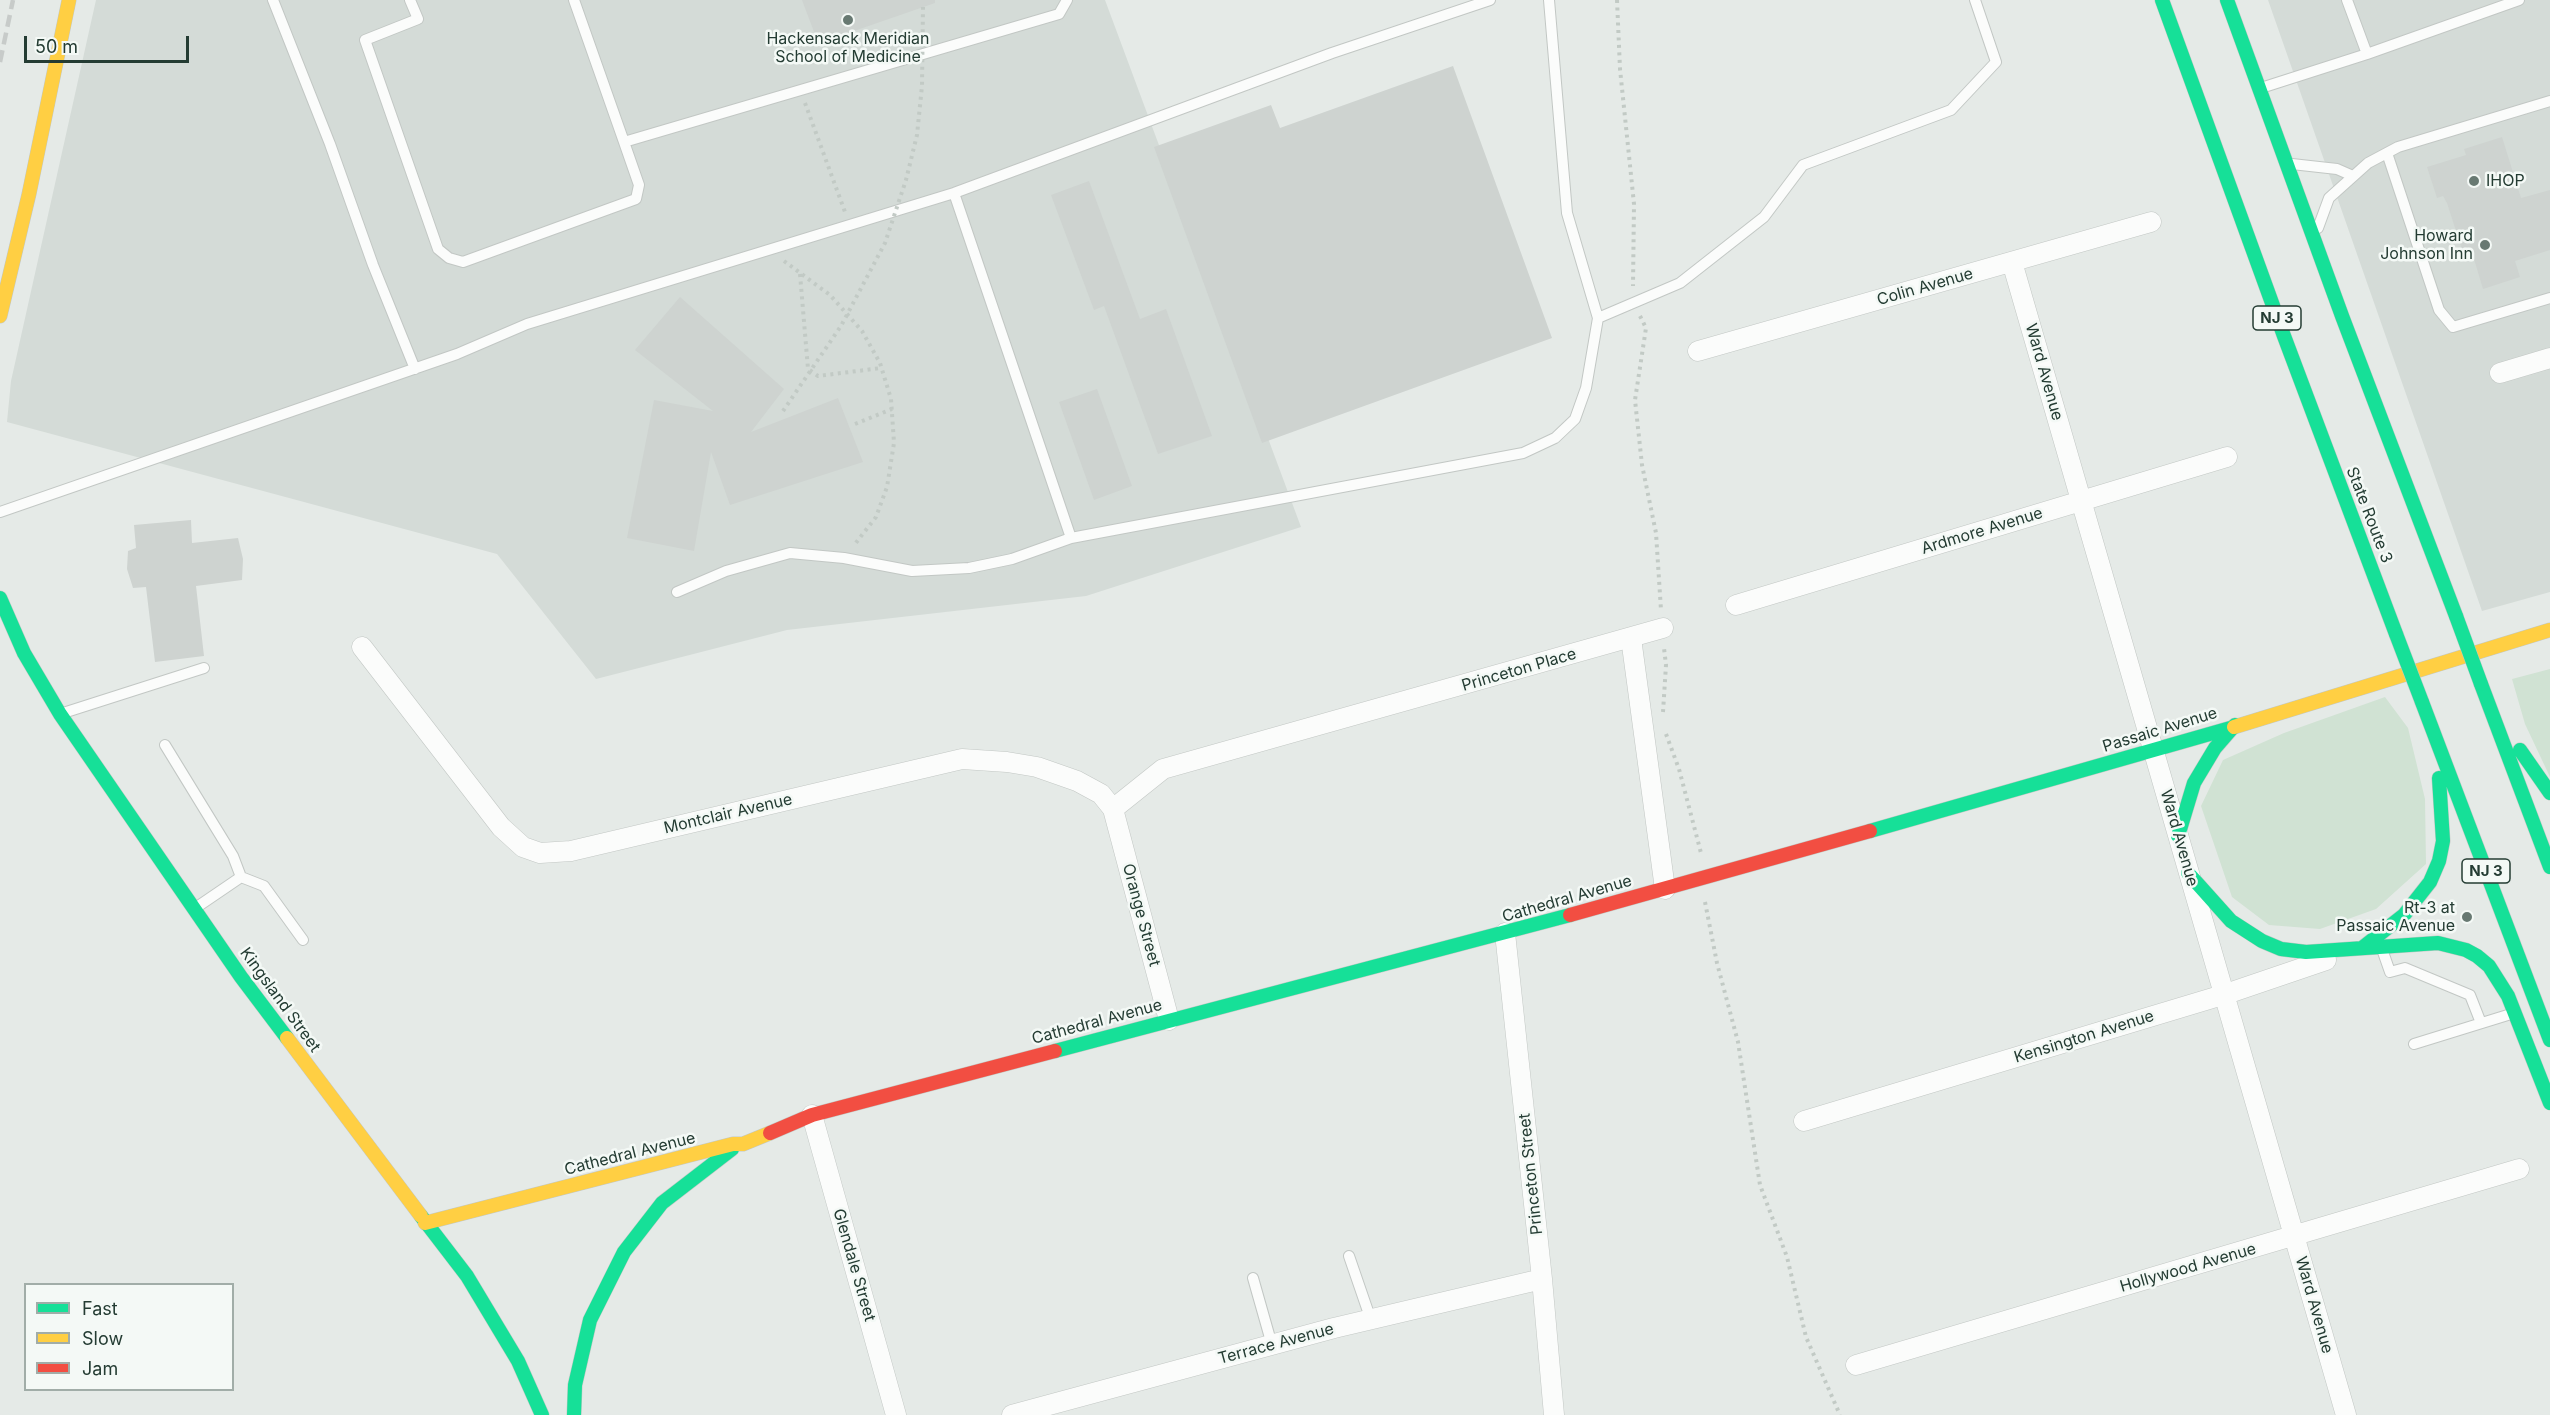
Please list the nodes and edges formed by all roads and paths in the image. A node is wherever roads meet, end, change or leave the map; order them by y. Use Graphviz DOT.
graph roads {
  1 [pos="69,0"];
  2 [pos="273,0"];
  3 [pos="410,0"];
  4 [pos="574,0"];
  5 [pos="1067,0"];
  6 [pos="1490,0"];
  7 [pos="1549,0"];
  8 [pos="1617,0"];
  9 [pos="1975,0"];
  10 [pos="2162,0"];
  11 [pos="2227,0"];
  12 [pos="2347,0"];
  13 [pos="2519,0"];
  14 [pos="923,7"];
  15 [pos="2367,54"];
  16 [pos="2259,88"];
  17 [pos="800,91"];
  18 [pos="2550,101"];
  19 [pos="624,142"];
  20 [pos="2386,153"];
  21 [pos="2286,163"];
  22 [pos="2353,176"];
  23 [pos="954,193"];
  24 [pos="2151,222"];
  25 [pos="850,225"];
  26 [pos="2314,239"];
  27 [pos="769,250"];
  28 [pos="2012,262"];
  29 [pos="800,273"];
  30 [pos="2550,298"];
  31 [pos="1633,303"];
  32 [pos="0,316"];
  33 [pos="1598,318"];
  34 [pos="1698,351"];
  35 [pos="2550,358"];
  36 [pos="881,368"];
  37 [pos="415,369"];
  38 [pos="2500,373"];
  39 [pos="892,410"];
  40 [pos="783,411"];
  41 [pos="855,424"];
  42 [pos="2227,457"];
  43 [pos="2082,501"];
  44 [pos="0,512"];
  45 [pos="1071,538"];
  46 [pos="844,558"];
  47 [pos="677,592"];
  48 [pos="0,598"];
  49 [pos="1736,605"];
  50 [pos="1663,628"];
  51 [pos="2550,630"];
  52 [pos="1631,638"];
  53 [pos="362,646"];
  54 [pos="204,668"];
  55 [pos="2481,684"];
  56 [pos="2422,702"];
  57 [pos="1663,713"];
  58 [pos="60,714"];
  59 [pos="1663,725"];
  60 [pos="2235,725"];
  61 [pos="165,745"];
  62 [pos="2155,751"];
  63 [pos="2550,793"];
  64 [pos="1113,809"];
  65 [pos="2178,836"];
  66 [pos="1701,853"];
  67 [pos="1779,857"];
  68 [pos="2550,867"];
  69 [pos="2188,873"];
  70 [pos="241,877"];
  71 [pos="1665,889"];
  72 [pos="1705,902"];
  73 [pos="194,909"];
  74 [pos="1505,933"];
  75 [pos="303,940"];
  76 [pos="2371,947"];
  77 [pos="2226,994"];
  78 [pos="2514,1013"];
  79 [pos="1169,1020"];
  80 [pos="2481,1023"];
  81 [pos="2550,1040"];
  82 [pos="2414,1044"];
  83 [pos="2550,1103"];
  84 [pos="812,1115"];
  85 [pos="1804,1121"];
  86 [pos="743,1144"];
  87 [pos="2519,1169"];
  88 [pos="425,1223"];
  89 [pos="2295,1237"];
  90 [pos="1349,1256"];
  91 [pos="1253,1278"];
  92 [pos="1542,1279"];
  93 [pos="1371,1320"];
  94 [pos="1272,1345"];
  95 [pos="1856,1365"];
  96 [pos="542,1415"];
  97 [pos="574,1415"];
  98 [pos="896,1415"];
  99 [pos="1012,1415"];
  100 [pos="1554,1415"];
  101 [pos="1840,1415"];
  102 [pos="2346,1415"];
  1 -- 32 [label="main road"];
  2 -- 37 [label="lane"];
  3 -- 19 [label="lane"];
  4 -- 19 [label="lane"];
  5 -- 17 [label="lane"];
  6 -- 23 [label="lane"];
  7 -- 33 [label="lane"];
  8 -- 31 [label="path"];
  9 -- 31 [label="lane"];
  10 -- 56 [label="main road, State Route 3 / NJ 3, bridge"];
  11 -- 16 [label="main road"];
  12 -- 15 [label="lane"];
  13 -- 15 [label="lane"];
  14 -- 40 [label="path, bridge"];
  15 -- 16 [label="lane"];
  16 -- 21 [label="main road"];
  17 -- 19 [label="lane"];
  17 -- 25 [label="path"];
  18 -- 20 [label="lane"];
  20 -- 22 [label="lane"];
  20 -- 30 [label="lane"];
  21 -- 22 [label="lane"];
  21 -- 26 [label="main road"];
  22 -- 26 [label="lane"];
  23 -- 25 [label="lane"];
  23 -- 45 [label="lane"];
  24 -- 28 [label="street, Colin Avenue"];
  25 -- 27 [label="lane"];
  26 -- 55 [label="main road, bridge"];
  27 -- 29 [label="path"];
  27 -- 37 [label="lane"];
  28 -- 34 [label="street, Colin Avenue"];
  28 -- 43 [label="street, Ward Avenue"];
  29 -- 36 [label="path"];
  29 -- 36 [label="path"];
  31 -- 33 [label="lane"];
  31 -- 50 [label="path"];
  33 -- 45 [label="lane"];
  35 -- 38 [label="street"];
  36 -- 39 [label="path"];
  37 -- 44 [label="lane"];
  39 -- 41 [label="path"];
  39 -- 46 [label="path"];
  42 -- 43 [label="street, Ardmore Avenue"];
  43 -- 49 [label="street, Ardmore Avenue"];
  43 -- 62 [label="street, Ward Avenue"];
  45 -- 46 [label="lane"];
  46 -- 47 [label="lane"];
  48 -- 58 [label="main road, Kingsland Street"];
  50 -- 52 [label="street"];
  50 -- 57 [label="path"];
  51 -- 60 [label="main road, Passaic Avenue"];
  52 -- 64 [label="street, Princeton Place"];
  52 -- 71 [label="street"];
  53 -- 64 [label="street, Montclair Avenue"];
  54 -- 58 [label="lane"];
  55 -- 63 [label="main road"];
  55 -- 68 [label="main road"];
  56 -- 76 [label="main road"];
  56 -- 81 [label="main road, State Route 3 / NJ 3"];
  58 -- 73 [label="main road, Kingsland Street"];
  59 -- 66 [label="path"];
  60 -- 62 [label="main road, Passaic Avenue"];
  60 -- 65 [label="main road"];
  61 -- 70 [label="lane"];
  62 -- 65 [label="street, Ward Avenue"];
  62 -- 67 [label="main road, Passaic Avenue"];
  64 -- 79 [label="street, Orange Street"];
  65 -- 69 [label="street, Ward Avenue"];
  67 -- 71 [label="main road, Cathedral Avenue"];
  69 -- 76 [label="main road"];
  69 -- 77 [label="street, Ward Avenue"];
  70 -- 73 [label="lane"];
  70 -- 75 [label="lane"];
  71 -- 74 [label="main road, Cathedral Avenue"];
  72 -- 101 [label="path"];
  73 -- 88 [label="main road, Kingsland Street"];
  74 -- 79 [label="main road, Cathedral Avenue"];
  74 -- 92 [label="street, Princeton Street"];
  76 -- 77 [label="street, Kensington Avenue"];
  76 -- 78 [label="main road"];
  76 -- 80 [label="lane"];
  77 -- 85 [label="street, Kensington Avenue"];
  77 -- 89 [label="street, Ward Avenue"];
  78 -- 80 [label="lane"];
  78 -- 83 [label="main road"];
  79 -- 84 [label="main road, Cathedral Avenue"];
  80 -- 82 [label="lane"];
  84 -- 86 [label="main road, Cathedral Avenue"];
  84 -- 98 [label="street, Glendale Street"];
  86 -- 88 [label="main road, Cathedral Avenue"];
  86 -- 97 [label="main road"];
  87 -- 89 [label="street, Hollywood Avenue"];
  88 -- 96 [label="main road, Kingsland Street"];
  89 -- 95 [label="street, Hollywood Avenue"];
  89 -- 102 [label="street, Ward Avenue"];
  90 -- 93 [label="lane"];
  91 -- 94 [label="lane"];
  92 -- 93 [label="street, Terrace Avenue"];
  92 -- 100 [label="street, Princeton Street"];
  93 -- 94 [label="street, Terrace Avenue"];
  94 -- 99 [label="street, Terrace Avenue"];
}
